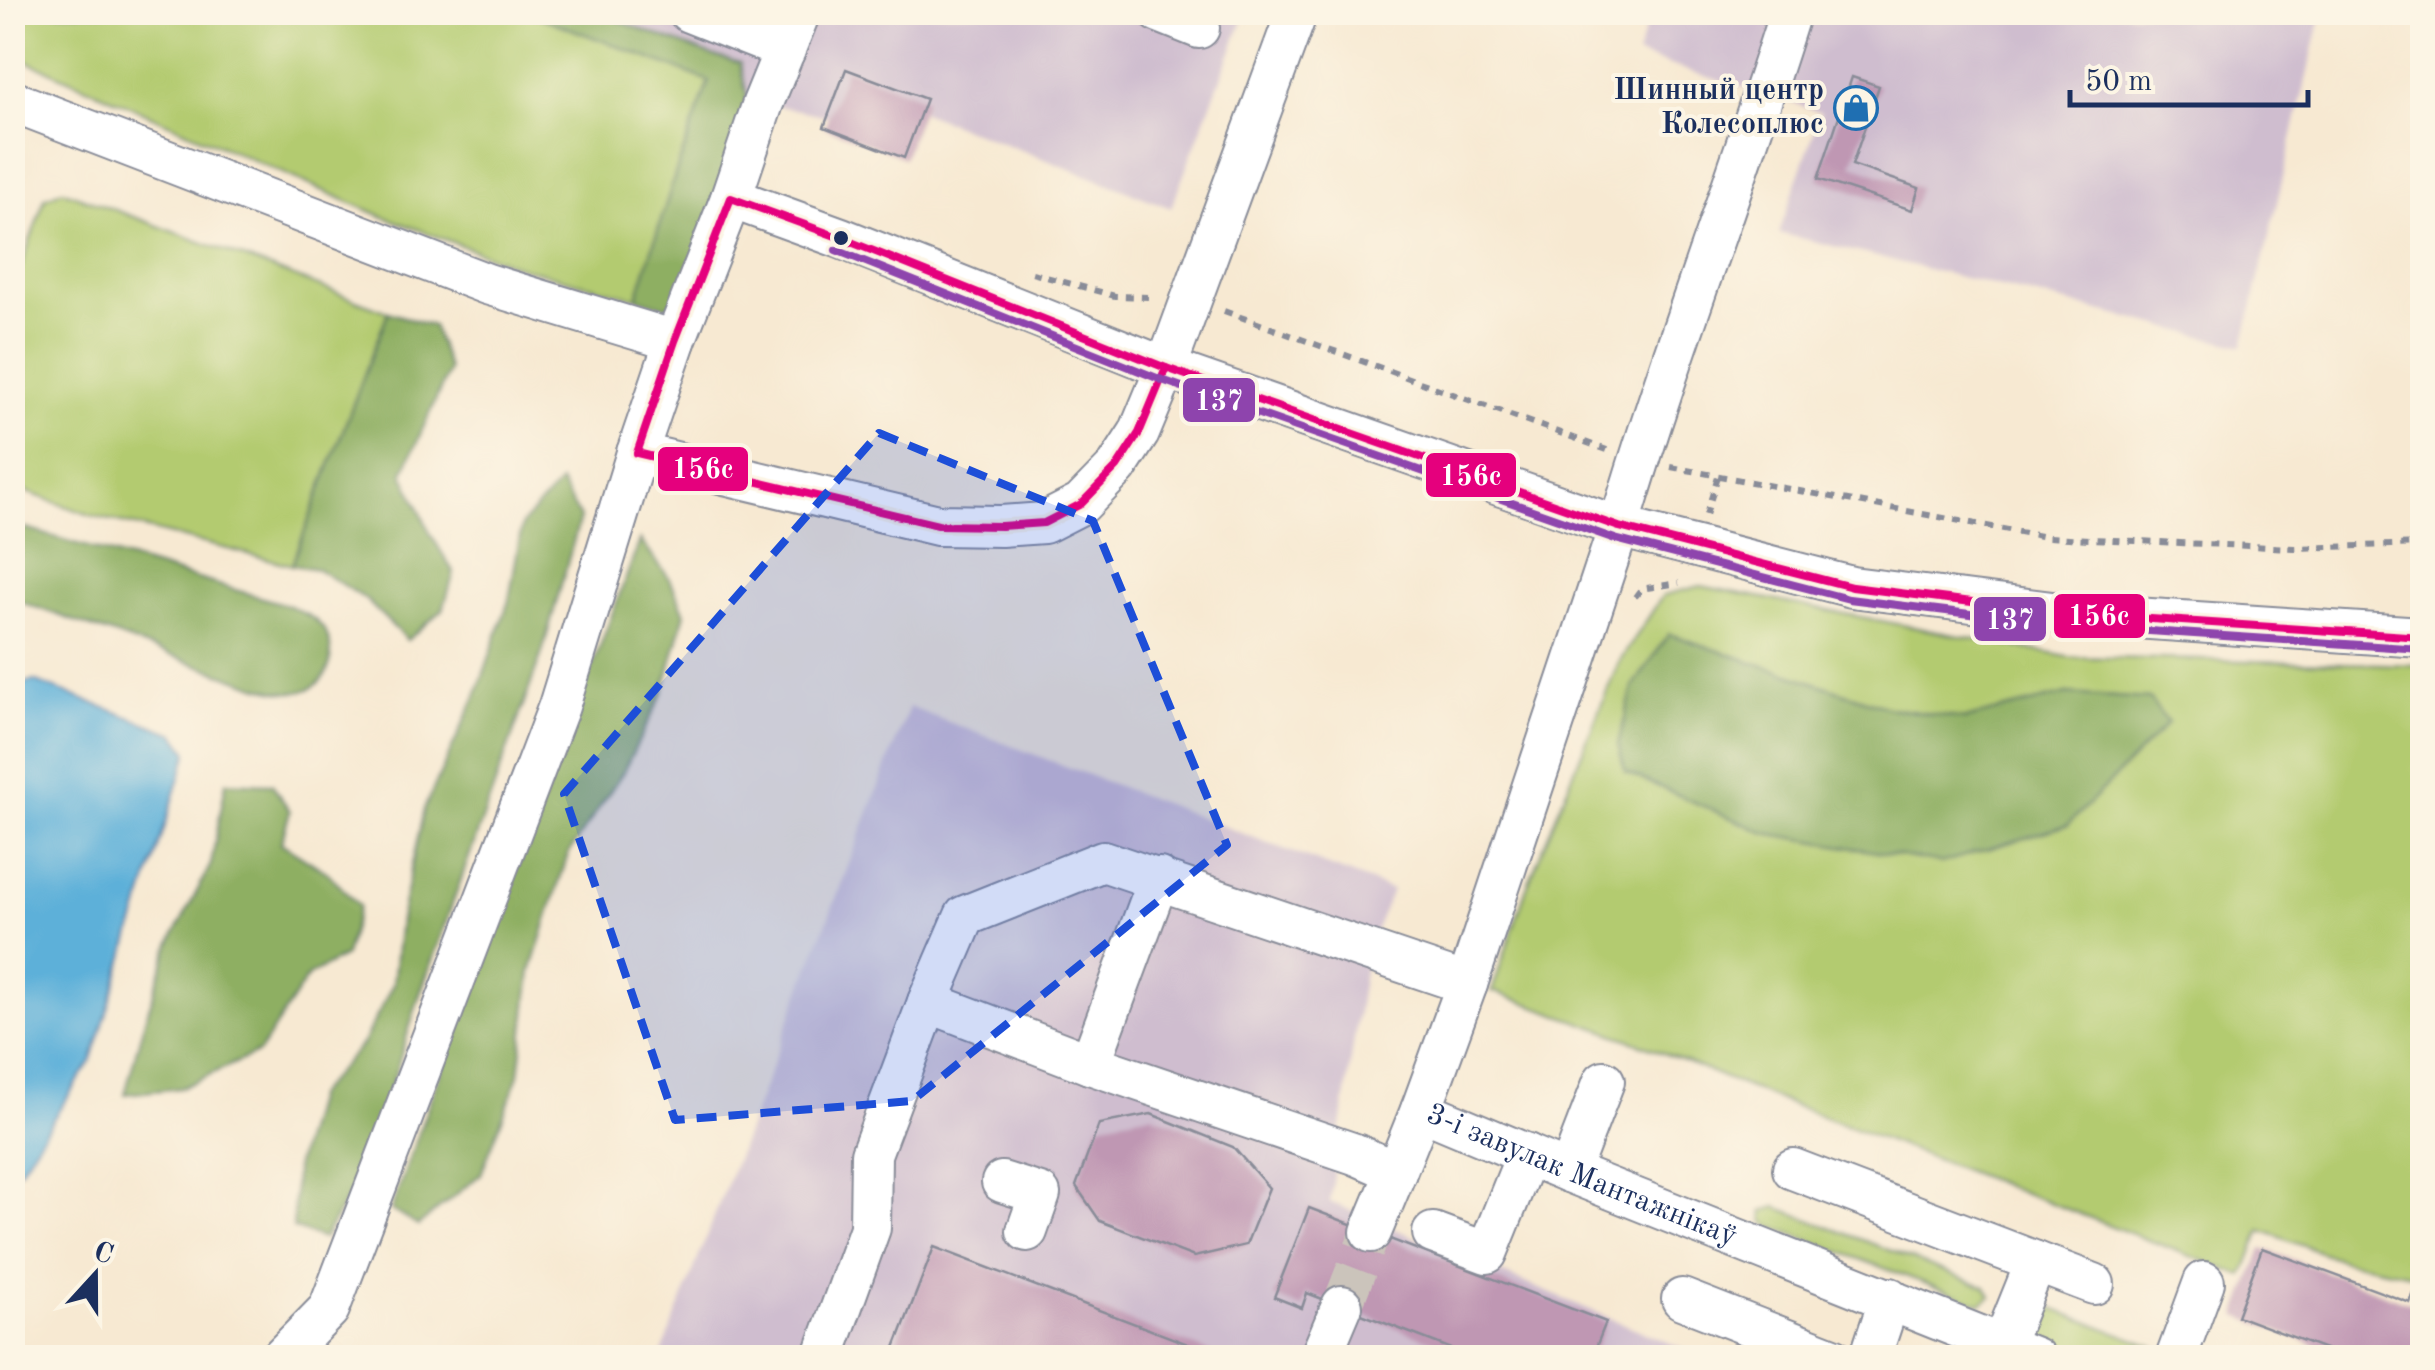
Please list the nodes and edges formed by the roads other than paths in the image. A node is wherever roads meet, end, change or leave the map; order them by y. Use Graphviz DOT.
graph roads {
  1 [pos="689,12"];
  2 [pos="800,12"];
  3 [pos="1159,12"];
  4 [pos="1297,12"];
  5 [pos="1790,12"];
  6 [pos="1199,28"];
  7 [pos="785,50"];
  8 [pos="12,101"];
  9 [pos="731,198"];
  10 [pos="675,340"];
  11 [pos="1166,368"];
  12 [pos="638,453"];
  13 [pos="1619,527"];
  14 [pos="2422,637"];
  15 [pos="1159,878"];
  16 [pos="1466,984"];
  17 [pos="928,1002"];
  18 [pos="1090,1064"];
  19 [pos="1604,1081"];
  20 [pos="1420,1110"];
  21 [pos="1527,1154"];
  22 [pos="1793,1169"];
  23 [pos="1396,1172"];
  24 [pos="1569,1172"];
  25 [pos="1002,1182"];
  26 [pos="1027,1231"];
  27 [pos="1371,1232"];
  28 [pos="1433,1234"];
  29 [pos="2036,1262"];
  30 [pos="2204,1282"];
  31 [pos="2094,1284"];
  32 [pos="1682,1298"];
  33 [pos="1890,1298"];
  34 [pos="1342,1306"];
  35 [pos="1324,1351"];
  36 [pos="2019,1353"];
  37 [pos="281,1358"];
  38 [pos="823,1358"];
  39 [pos="1833,1358"];
  40 [pos="1870,1358"];
  41 [pos="2176,1358"];
  1 -- 7 [label="street"];
  2 -- 7 [label="street"];
  3 -- 6 [label="street"];
  4 -- 11 [label="street"];
  5 -- 13 [label="street, 3-і завулак Мантажнікаў"];
  7 -- 9 [label="street"];
  8 -- 10 [label="street"];
  9 -- 10 [label="street"];
  9 -- 11 [label="street"];
  10 -- 12 [label="street"];
  11 -- 12 [label="street"];
  11 -- 13 [label="street"];
  12 -- 37 [label="street"];
  13 -- 14 [label="street"];
  13 -- 16 [label="street, 3-і завулак Мантажнікаў"];
  15 -- 16 [label="street"];
  15 -- 17 [label="street"];
  15 -- 18 [label="street"];
  16 -- 20 [label="street, 3-і завулак Мантажнікаў"];
  17 -- 18 [label="street"];
  17 -- 38 [label="street"];
  18 -- 23 [label="street"];
  19 -- 24 [label="street"];
  20 -- 21 [label="street, 3-і завулак Мантажнікаў"];
  20 -- 23 [label="street"];
  21 -- 24 [label="street, 3-і завулак Мантажнікаў"];
  21 -- 28 [label="street"];
  22 -- 29 [label="street"];
  23 -- 27 [label="street"];
  24 -- 33 [label="street, 3-і завулак Мантажнікаў"];
  25 -- 26 [label="street"];
  29 -- 31 [label="street"];
  29 -- 36 [label="street"];
  30 -- 41 [label="street"];
  32 -- 39 [label="street"];
  33 -- 36 [label="street, 3-і завулак Мантажнікаў"];
  33 -- 40 [label="street"];
  34 -- 35 [label="street"];
}
